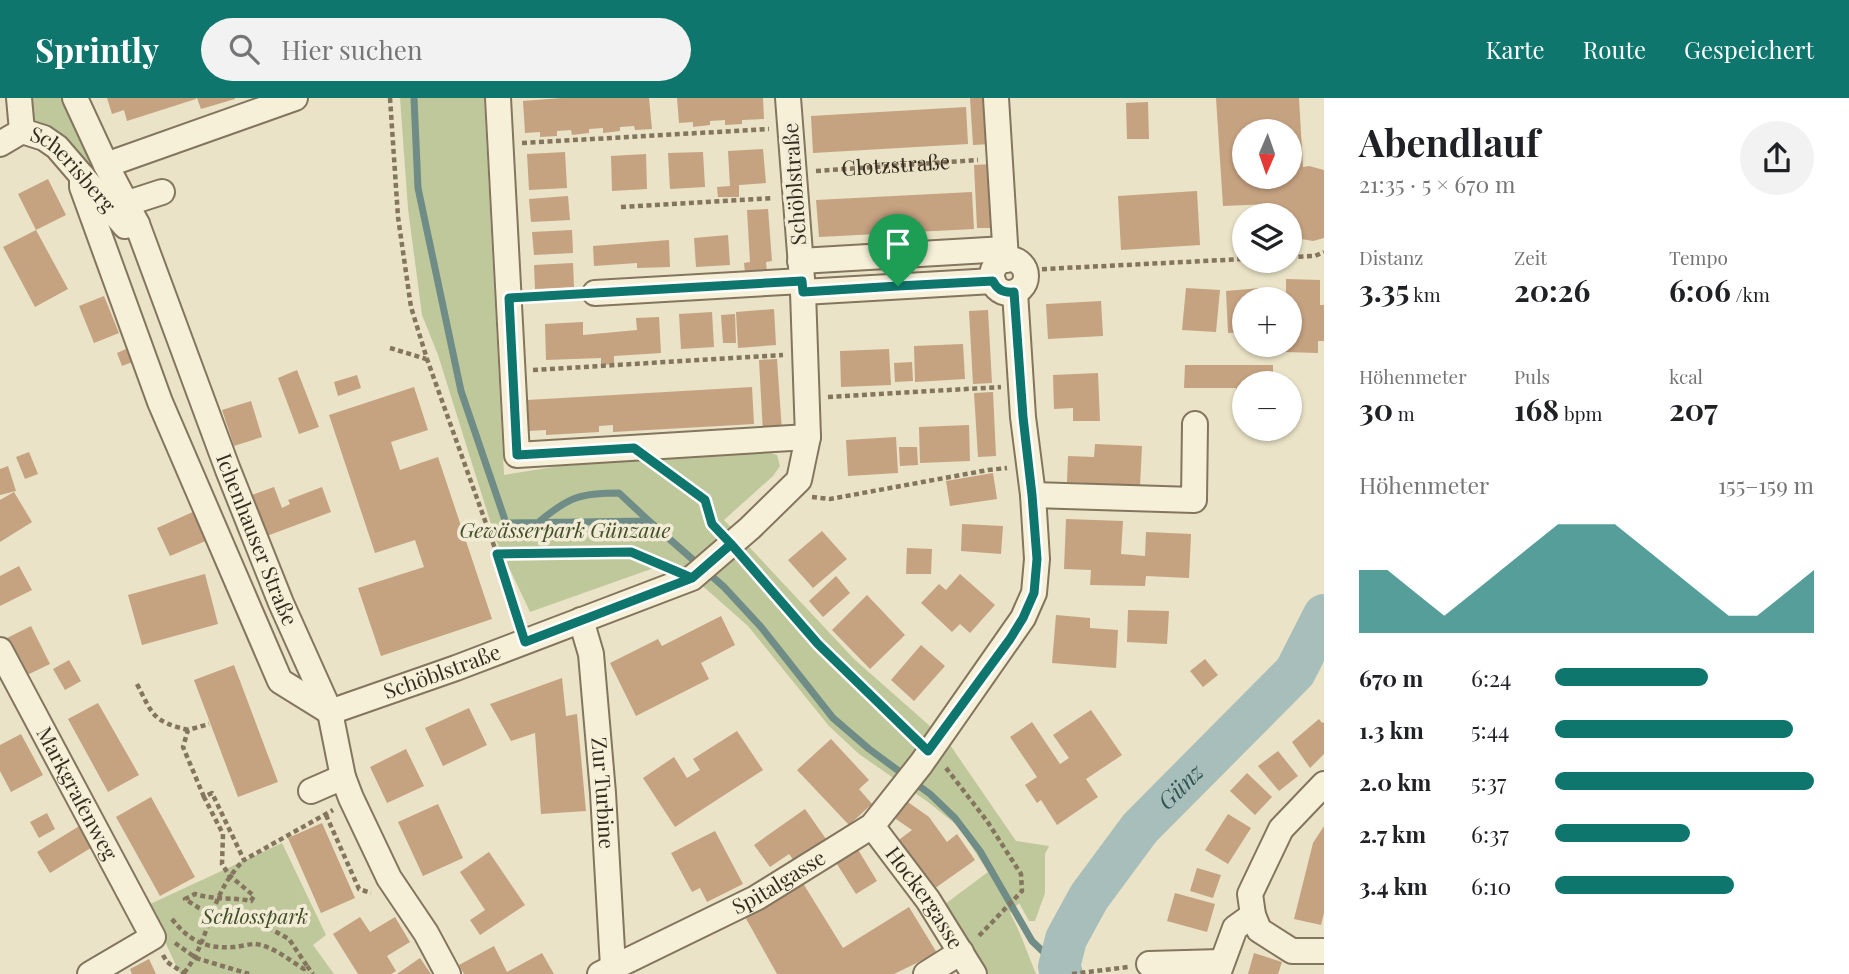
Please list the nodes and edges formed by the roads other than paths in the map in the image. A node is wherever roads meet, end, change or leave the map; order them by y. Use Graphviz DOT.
graph roads {
  1 [pos="19,98"];
  2 [pos="75,98"];
  3 [pos="295,98"];
  4 [pos="498,98"];
  5 [pos="788,98"];
  6 [pos="996,98"];
  7 [pos="22,131"];
  8 [pos="0,144"];
  9 [pos="106,165"];
  10 [pos="82,176"];
  11 [pos="162,192"];
  12 [pos="133,214"];
  13 [pos="1009,270"];
  14 [pos="802,278"];
  15 [pos="595,293"];
  16 [pos="1195,424"];
  17 [pos="808,437"];
  18 [pos="1032,495"];
  19 [pos="581,620"];
  20 [pos="0,650"];
  21 [pos="330,712"];
  22 [pos="1324,784"];
  23 [pos="347,787"];
  24 [pos="311,791"];
  25 [pos="872,826"];
  26 [pos="1253,915"];
  27 [pos="1324,951"];
  28 [pos="961,952"];
  29 [pos="1289,963"];
  30 [pos="1149,964"];
  31 [pos="1219,968"];
  32 [pos="606,970"];
  33 [pos="90,974"];
  34 [pos="448,974"];
  35 [pos="926,974"];
  36 [pos="974,974"];
  1 -- 7 [label="street"];
  2 -- 9 [label="street, Ichenhauser Straße"];
  3 -- 9 [label="street"];
  4 -- 17 [label="street"];
  5 -- 14 [label="street, Schöblstraße"];
  6 -- 13 [label="street"];
  7 -- 8 [label="street, Scherisberg"];
  7 -- 10 [label="street, Scherisberg"];
  9 -- 12 [label="street, Ichenhauser Straße"];
  10 -- 12 [label="street, Scherisberg"];
  10 -- 21 [label="street"];
  11 -- 12 [label="street"];
  12 -- 21 [label="street, Ichenhauser Straße"];
  13 -- 14 [label="street"];
  13 -- 14 [label="street"];
  13 -- 18 [label="street, Spitalgasse"];
  14 -- 15 [label="street"];
  14 -- 17 [label="street, Schöblstraße"];
  16 -- 18 [label="street"];
  17 -- 19 [label="street, Schöblstraße"];
  18 -- 25 [label="street, Spitalgasse"];
  19 -- 21 [label="street, Schöblstraße"];
  19 -- 32 [label="street, Zur Turbine"];
  20 -- 33 [label="street, Markgrafenweg"];
  21 -- 23 [label="street, Ichenhauser Straße"];
  22 -- 26 [label="street"];
  23 -- 24 [label="street"];
  23 -- 34 [label="street, Ichenhauser Straße"];
  25 -- 28 [label="street, Hockergasse"];
  25 -- 32 [label="street, Spitalgasse"];
  26 -- 29 [label="street"];
  26 -- 31 [label="street"];
  27 -- 29 [label="street"];
  28 -- 35 [label="street"];
  28 -- 36 [label="street, Hockergasse"];
  30 -- 31 [label="street"];
}
